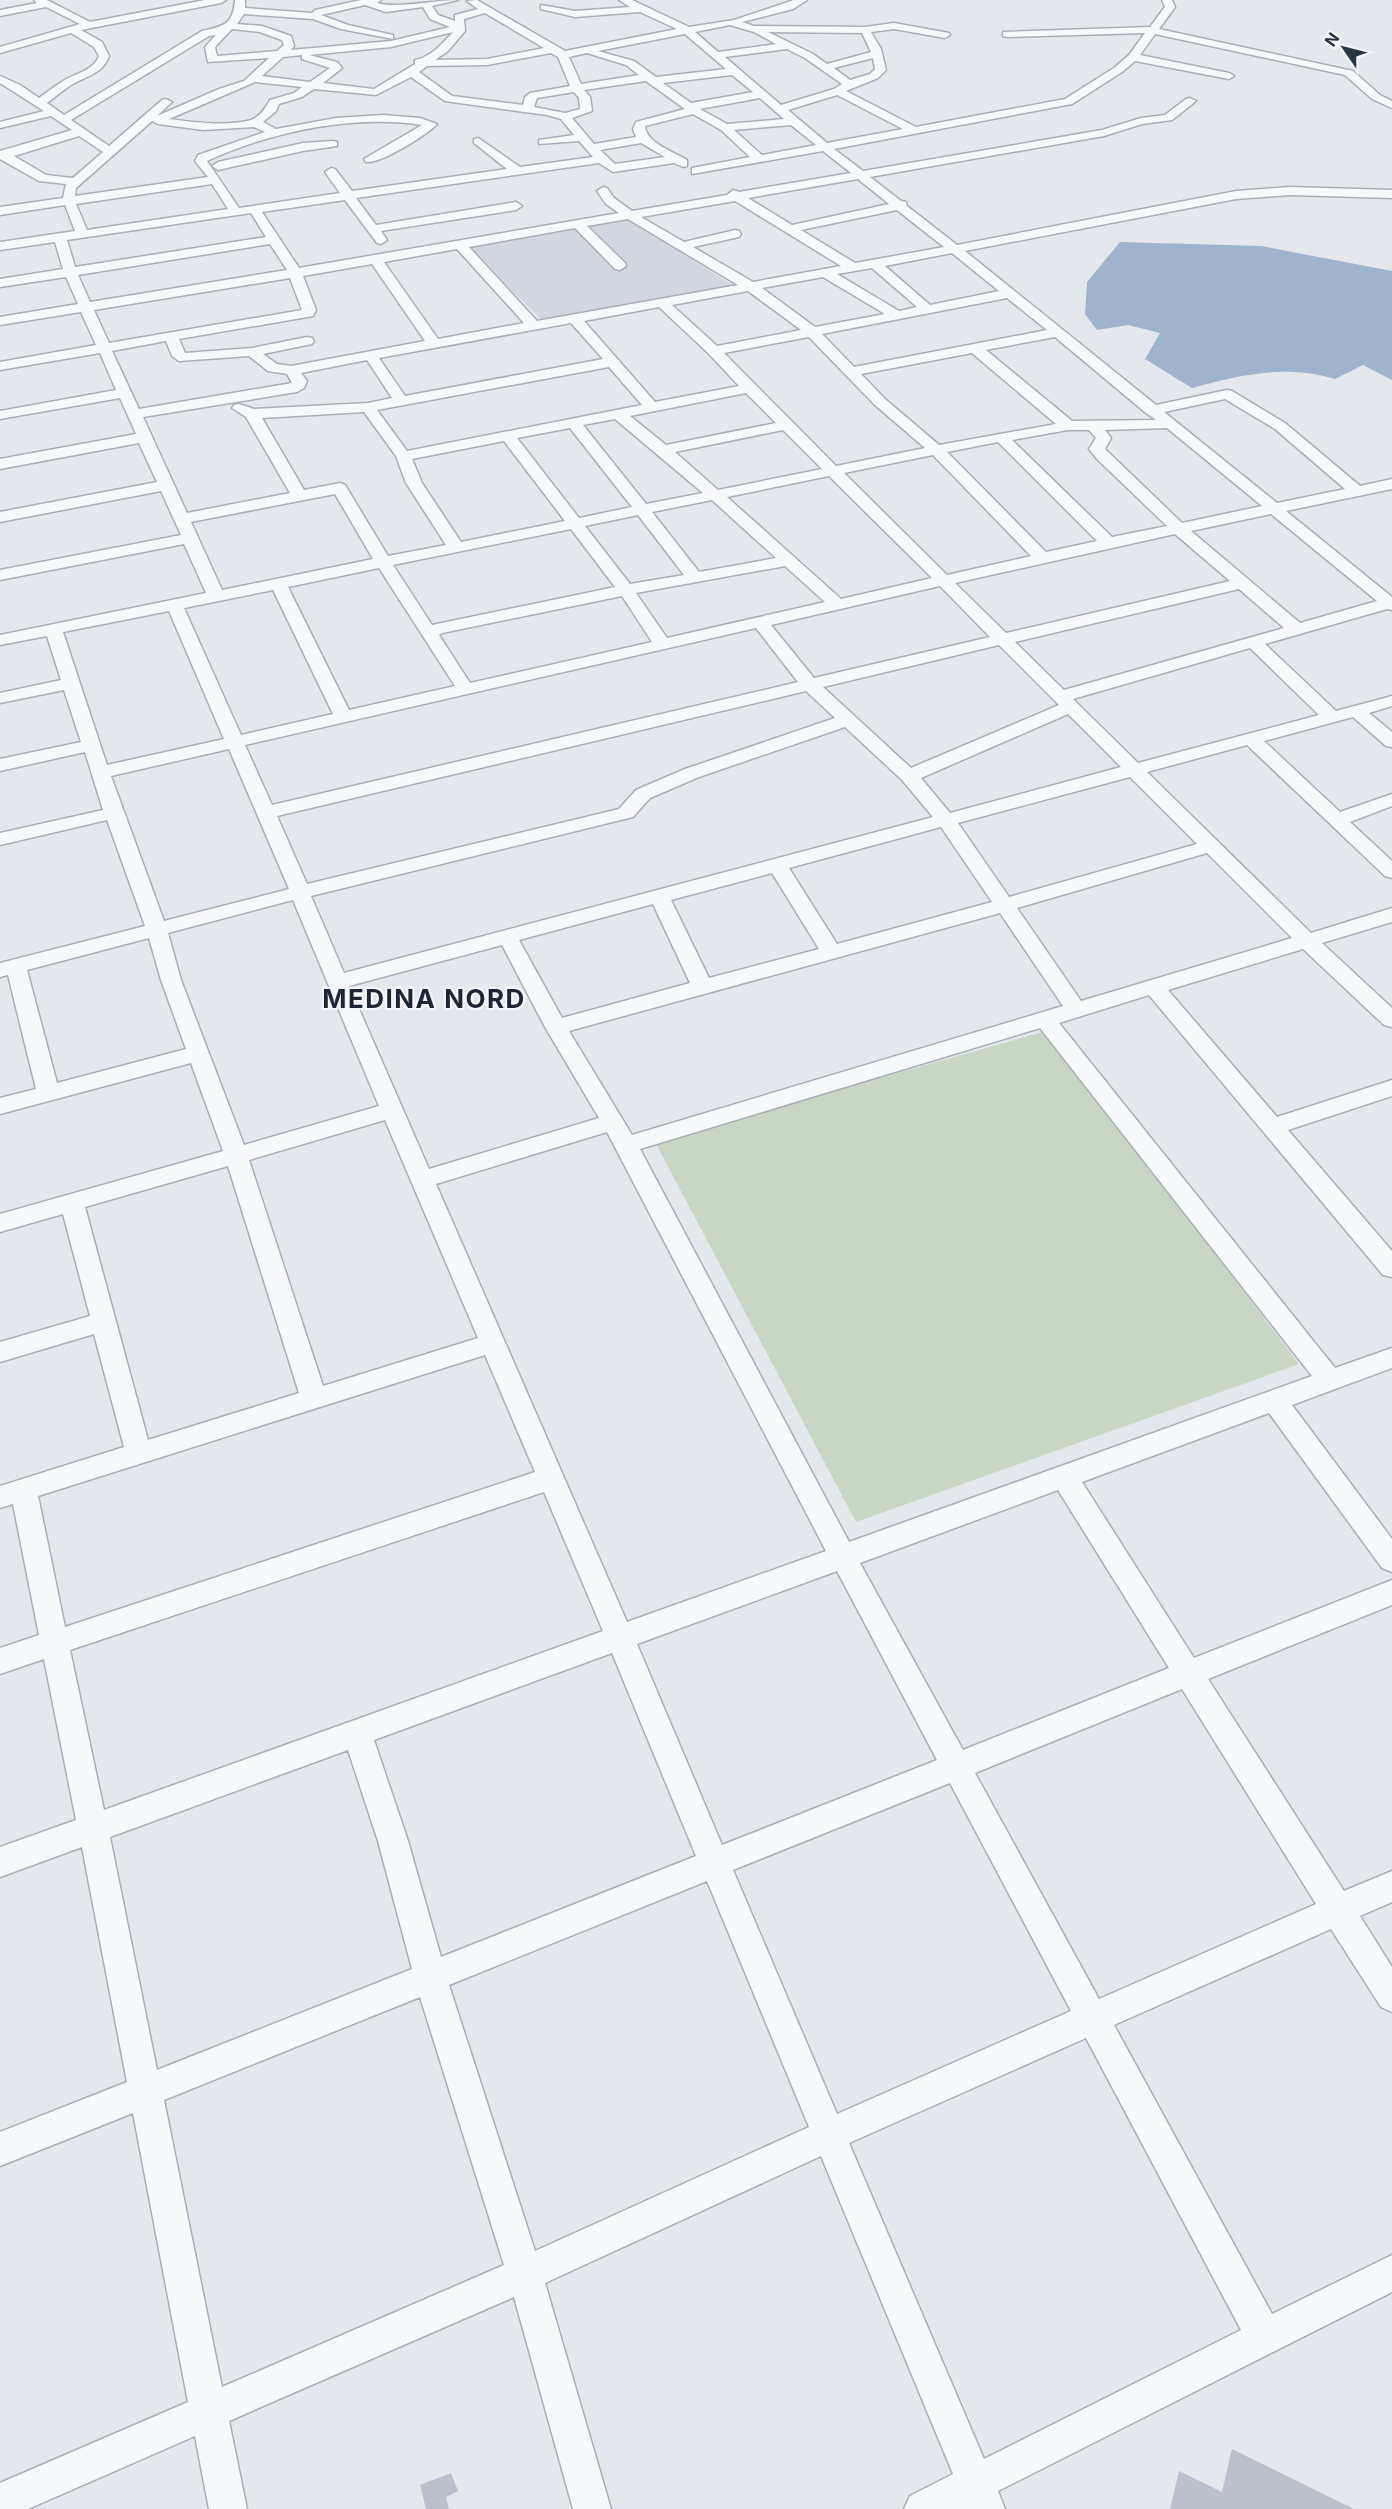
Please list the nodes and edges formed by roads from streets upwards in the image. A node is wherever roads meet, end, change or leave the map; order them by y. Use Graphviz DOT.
graph roads {
  1 [pos="221,0"];
  2 [pos="453,0"];
  3 [pos="470,0"];
  4 [pos="624,0"];
  5 [pos="802,0"];
  6 [pos="1167,0"];
  7 [pos="371,1"];
  8 [pos="44,2"];
  9 [pos="123,4"];
  10 [pos="426,4"];
  11 [pos="547,4"];
  12 [pos="240,5"];
  13 [pos="639,9"];
  14 [pos="486,10"];
  15 [pos="0,13"];
  16 [pos="311,17"];
  17 [pos="128,18"];
  18 [pos="527,21"];
  19 [pos="730,22"];
  20 [pos="460,24"];
  21 [pos="79,25"];
  22 [pos="515,27"];
  23 [pos="538,27"];
  24 [pos="227,28"];
  25 [pos="262,29"];
  26 [pos="686,29"];
  27 [pos="753,29"];
  28 [pos="865,30"];
  29 [pos="1151,30"];
  30 [pos="925,32"];
  31 [pos="1007,34"];
  32 [pos="11,35"];
  33 [pos="945,35"];
  34 [pos="906,39"];
  35 [pos="409,41"];
  36 [pos="391,44"];
  37 [pos="450,46"];
  38 [pos="788,46"];
  39 [pos="0,50"];
  40 [pos="333,50"];
  41 [pos="879,50"];
  42 [pos="558,52"];
  43 [pos="587,52"];
  44 [pos="301,53"];
  45 [pos="281,55"];
  46 [pos="718,55"];
  47 [pos="384,56"];
  48 [pos="1133,57"];
  49 [pos="212,60"];
  50 [pos="160,62"];
  51 [pos="475,64"];
  52 [pos="416,65"];
  53 [pos="128,66"];
  54 [pos="826,67"];
  55 [pos="109,71"];
  56 [pos="735,71"];
  57 [pos="86,74"];
  58 [pos="1229,76"];
  59 [pos="74,78"];
  60 [pos="0,79"];
  61 [pos="255,79"];
  62 [pos="652,79"];
  63 [pos="51,81"];
  64 [pos="34,83"];
  65 [pos="312,84"];
  66 [pos="849,84"];
  67 [pos="16,87"];
  68 [pos="577,88"];
  69 [pos="223,91"];
  70 [pos="838,91"];
  71 [pos="762,94"];
  72 [pos="0,95"];
  73 [pos="203,98"];
  74 [pos="1190,101"];
  75 [pos="39,103"];
  76 [pos="1392,105"];
  77 [pos="693,108"];
  78 [pos="528,109"];
  79 [pos="779,109"];
  80 [pos="54,112"];
  81 [pos="304,114"];
  82 [pos="565,117"];
  83 [pos="64,119"];
  84 [pos="154,120"];
  85 [pos="337,120"];
  86 [pos="794,121"];
  87 [pos="256,123"];
  88 [pos="0,125"];
  89 [pos="725,128"];
  90 [pos="82,131"];
  91 [pos="915,131"];
  92 [pos="274,133"];
  93 [pos="582,137"];
  94 [pos="643,139"];
  95 [pos="478,141"];
  96 [pos="543,142"];
  97 [pos="333,144"];
  98 [pos="592,148"];
  99 [pos="826,148"];
  100 [pos="109,151"];
  101 [pos="2,155"];
  102 [pos="369,159"];
  103 [pos="601,159"];
  104 [pos="677,159"];
  105 [pos="760,160"];
  106 [pos="207,168"];
  107 [pos="696,171"];
  108 [pos="331,172"];
  109 [pos="519,172"];
  110 [pos="865,176"];
  111 [pos="215,180"];
  112 [pos="75,182"];
  113 [pos="603,191"];
  114 [pos="1392,194"];
  115 [pos="349,195"];
  116 [pos="739,197"];
  117 [pos="69,201"];
  118 [pos="519,204"];
  119 [pos="902,205"];
  120 [pos="254,208"];
  121 [pos="0,211"];
  122 [pos="235,211"];
  123 [pos="631,216"];
  124 [pos="579,225"];
  125 [pos="373,229"];
  126 [pos="790,229"];
  127 [pos="735,234"];
  128 [pos="83,235"];
  129 [pos="60,237"];
  130 [pos="274,240"];
  131 [pos="460,245"];
  132 [pos="0,246"];
  133 [pos="682,246"];
  134 [pos="956,249"];
  135 [pos="392,257"];
  136 [pos="376,260"];
  137 [pos="875,264"];
  138 [pos="620,266"];
  139 [pos="853,268"];
  140 [pos="70,272"];
  141 [pos="295,273"];
  142 [pos="825,273"];
  143 [pos="0,283"];
  144 [pos="750,286"];
  145 [pos="1010,293"];
  146 [pos="662,303"];
  147 [pos="86,308"];
  148 [pos="926,308"];
  149 [pos="895,314"];
  150 [pos="573,318"];
  151 [pos="0,321"];
  152 [pos="533,325"];
  153 [pos="811,331"];
  154 [pos="1058,332"];
  155 [pos="172,338"];
  156 [pos="307,341"];
  157 [pos="434,344"];
  158 [pos="974,347"];
  159 [pos="104,348"];
  160 [pos="714,351"];
  161 [pos="252,352"];
  162 [pos="371,356"];
  163 [pos="612,362"];
  164 [pos="0,366"];
  165 [pos="291,370"];
  166 [pos="851,372"];
  167 [pos="749,388"];
  168 [pos="124,393"];
  169 [pos="400,401"];
  170 [pos="207,402"];
  171 [pos="651,406"];
  172 [pos="368,407"];
  173 [pos="1151,410"];
  174 [pos="617,413"];
  175 [pos="134,414"];
  176 [pos="252,414"];
  177 [pos="0,415"];
  178 [pos="573,422"];
  179 [pos="1170,424"];
  180 [pos="786,425"];
  181 [pos="1092,425"];
  182 [pos="1068,426"];
  183 [pos="507,435"];
  184 [pos="1001,436"];
  185 [pos="145,437"];
  186 [pos="665,450"];
  187 [pos="936,450"];
  188 [pos="403,456"];
  189 [pos="0,464"];
  190 [pos="832,471"];
  191 [pos="1392,484"];
  192 [pos="166,486"];
  193 [pos="1356,490"];
  194 [pos="714,494"];
  195 [pos="299,496"];
  196 [pos="1271,508"];
  197 [pos="641,510"];
  198 [pos="0,517"];
  199 [pos="181,519"];
  200 [pos="573,523"];
  201 [pos="1179,529"];
  202 [pos="190,538"];
  203 [pos="1108,543"];
  204 [pos="456,547"];
  205 [pos="1042,558"];
  206 [pos="788,561"];
  207 [pos="383,562"];
  208 [pos="0,575"];
  209 [pos="696,579"];
  210 [pos="943,581"];
  211 [pos="278,583"];
  212 [pos="1242,583"];
  213 [pos="626,590"];
  214 [pos="216,596"];
  215 [pos="174,604"];
  216 [pos="1391,604"];
  217 [pos="838,605"];
  218 [pos="761,623"];
  219 [pos="1295,628"];
  220 [pos="53,629"];
  221 [pos="431,634"];
  222 [pos="1002,639"];
  223 [pos="0,640"];
  224 [pos="1253,642"];
  225 [pos="663,645"];
  226 [pos="71,683"];
  227 [pos="810,685"];
  228 [pos="466,690"];
  229 [pos="0,699"];
  230 [pos="1392,700"];
  231 [pos="1065,702"];
  232 [pos="1357,711"];
  233 [pos="1332,717"];
  234 [pos="344,718"];
  235 [pos="846,720"];
  236 [pos="1251,739"];
  237 [pos="1392,742"];
  238 [pos="234,743"];
  239 [pos="92,745"];
  240 [pos="0,765"];
  241 [pos="1134,770"];
  242 [pos="103,772"];
  243 [pos="909,776"];
  244 [pos="1392,800"];
  245 [pos="114,813"];
  246 [pos="264,813"];
  247 [pos="946,820"];
  248 [pos="1337,820"];
  249 [pos="0,839"];
  250 [pos="1211,846"];
  251 [pos="777,865"];
  252 [pos="1392,872"];
  253 [pos="301,892"];
  254 [pos="659,895"];
  255 [pos="1006,905"];
  256 [pos="1392,915"];
  257 [pos="157,930"];
  258 [pos="507,936"];
  259 [pos="1307,941"];
  260 [pos="831,951"];
  261 [pos="8,968"];
  262 [pos="337,981"];
  263 [pos="702,986"];
  264 [pos="1154,987"];
  265 [pos="1076,1009"];
  266 [pos="1045,1020"];
  267 [pos="1392,1020"];
  268 [pos="556,1027"];
  269 [pos="197,1054"];
  270 [pos="1392,1088"];
  271 [pos="48,1093"];
  272 [pos="0,1106"];
  273 [pos="393,1110"];
  274 [pos="1273,1127"];
  275 [pos="619,1134"];
  276 [pos="236,1155"];
  277 [pos="423,1179"];
  278 [pos="72,1204"];
  279 [pos="0,1223"];
  280 [pos="1392,1268"];
  281 [pos="104,1321"];
  282 [pos="494,1343"];
  283 [pos="0,1352"];
  284 [pos="1392,1358"];
  285 [pos="1330,1380"];
  286 [pos="314,1399"];
  287 [pos="1274,1400"];
  288 [pos="139,1454"];
  289 [pos="1064,1477"];
  290 [pos="552,1478"];
  291 [pos="12,1493"];
  292 [pos="843,1557"];
  293 [pos="1392,1560"];
  294 [pos="1392,1592"];
  295 [pos="620,1638"];
  296 [pos="55,1643"];
  297 [pos="0,1661"];
  298 [pos="1188,1673"];
  299 [pos="357,1733"];
  300 [pos="956,1766"];
  301 [pos="93,1828"];
  302 [pos="0,1862"];
  303 [pos="714,1863"];
  304 [pos="1392,1886"];
  305 [pos="1338,1910"];
  306 [pos="430,1977"];
  307 [pos="1392,1996"];
  308 [pos="1093,2018"];
  309 [pos="145,2091"];
  310 [pos="829,2136"];
  311 [pos="0,2149"];
  312 [pos="1392,2273"];
  313 [pos="525,2274"];
  314 [pos="1265,2337"];
  315 [pos="208,2410"];
  316 [pos="980,2496"];
  317 [pos="0,2502"];
  318 [pos="228,2509"];
  319 [pos="592,2509"];
  320 [pos="924,2509"];
  1 -- 17 [label="street"];
  2 -- 10 [label="street"];
  3 -- 14 [label="street"];
  4 -- 13 [label="street"];
  5 -- 19 [label="street"];
  6 -- 29 [label="street"];
  7 -- 10 [label="street"];
  7 -- 16 [label="street"];
  8 -- 15 [label="street"];
  8 -- 21 [label="street"];
  9 -- 17 [label="street"];
  10 -- 20 [label="street"];
  11 -- 13 [label="street"];
  12 -- 16 [label="street"];
  12 -- 24 [label="street"];
  13 -- 26 [label="street"];
  14 -- 20 [label="street"];
  14 -- 22 [label="street"];
  16 -- 25 [label="street"];
  16 -- 35 [label="street"];
  17 -- 21 [label="street"];
  18 -- 22 [label="street"];
  19 -- 26 [label="street"];
  19 -- 27 [label="street"];
  20 -- 35 [label="street"];
  20 -- 37 [label="street"];
  21 -- 32 [label="street"];
  21 -- 39 [label="street"];
  21 -- 57 [label="street"];
  22 -- 23 [label="street"];
  22 -- 42 [label="street"];
  24 -- 25 [label="street"];
  24 -- 49 [label="street"];
  24 -- 50 [label="street"];
  25 -- 45 [label="street"];
  26 -- 43 [label="street"];
  26 -- 46 [label="street"];
  27 -- 28 [label="street"];
  27 -- 38 [label="street"];
  28 -- 30 [label="street"];
  28 -- 41 [label="street"];
  29 -- 31 [label="street"];
  29 -- 48 [label="street"];
  29 -- 76 [label="street"];
  30 -- 33 [label="street"];
  30 -- 34 [label="street"];
  35 -- 36 [label="street"];
  35 -- 37 [label="street"];
  36 -- 37 [label="street"];
  36 -- 40 [label="street"];
  37 -- 51 [label="street"];
  37 -- 52 [label="street"];
  38 -- 46 [label="street"];
  38 -- 54 [label="street"];
  40 -- 44 [label="street"];
  40 -- 47 [label="street"];
  41 -- 54 [label="street"];
  41 -- 66 [label="street"];
  42 -- 43 [label="street"];
  42 -- 51 [label="street"];
  42 -- 68 [label="street"];
  43 -- 62 [label="street"];
  44 -- 45 [label="street"];
  44 -- 65 [label="street"];
  45 -- 49 [label="street"];
  45 -- 61 [label="street"];
  46 -- 56 [label="street"];
  48 -- 58 [label="street"];
  48 -- 91 [label="street"];
  49 -- 69 [label="street"];
  50 -- 53 [label="street"];
  50 -- 83 [label="street"];
  51 -- 52 [label="street"];
  52 -- 65 [label="street"];
  52 -- 78 [label="street"];
  54 -- 66 [label="street"];
  55 -- 57 [label="street"];
  56 -- 62 [label="street"];
  56 -- 71 [label="street"];
  57 -- 59 [label="street"];
  59 -- 63 [label="street"];
  59 -- 75 [label="street"];
  60 -- 67 [label="street"];
  61 -- 65 [label="street"];
  61 -- 69 [label="street"];
  62 -- 68 [label="street"];
  62 -- 77 [label="street"];
  64 -- 67 [label="street"];
  65 -- 87 [label="street"];
  66 -- 70 [label="street"];
  67 -- 72 [label="street"];
  67 -- 75 [label="street"];
  68 -- 78 [label="street"];
  68 -- 82 [label="street"];
  69 -- 73 [label="street"];
  70 -- 79 [label="street"];
  70 -- 91 [label="street"];
  71 -- 77 [label="street"];
  71 -- 79 [label="street"];
  73 -- 84 [label="street"];
  73 -- 84 [label="street"];
  74 -- 110 [label="street"];
  75 -- 80 [label="street"];
  77 -- 89 [label="street"];
  77 -- 94 [label="street"];
  78 -- 82 [label="street"];
  79 -- 86 [label="street"];
  80 -- 83 [label="street"];
  80 -- 88 [label="street"];
  81 -- 85 [label="street"];
  82 -- 93 [label="street"];
  83 -- 90 [label="street"];
  84 -- 87 [label="street"];
  84 -- 100 [label="street"];
  85 -- 92 [label="street"];
  85 -- 102 [label="street"];
  86 -- 89 [label="street"];
  86 -- 99 [label="street"];
  87 -- 92 [label="street"];
  89 -- 105 [label="street"];
  90 -- 100 [label="street"];
  90 -- 101 [label="street"];
  91 -- 99 [label="street"];
  92 -- 106 [label="street"];
  93 -- 96 [label="street"];
  93 -- 98 [label="street"];
  94 -- 98 [label="street"];
  94 -- 104 [label="street"];
  95 -- 109 [label="street"];
  97 -- 106 [label="street"];
  98 -- 103 [label="street"];
  99 -- 105 [label="street"];
  99 -- 110 [label="street"];
  100 -- 112 [label="street"];
  101 -- 112 [label="street"];
  103 -- 104 [label="street"];
  103 -- 109 [label="street"];
  104 -- 107 [label="street"];
  105 -- 107 [label="street"];
  106 -- 111 [label="street"];
  107 -- 116 [label="street"];
  108 -- 115 [label="street"];
  109 -- 118 [label="street"];
  110 -- 116 [label="street"];
  110 -- 119 [label="street"];
  111 -- 117 [label="street"];
  111 -- 122 [label="street"];
  112 -- 117 [label="street"];
  113 -- 123 [label="street"];
  114 -- 134 [label="street"];
  115 -- 118 [label="street"];
  115 -- 120 [label="street"];
  115 -- 125 [label="street"];
  116 -- 123 [label="street"];
  116 -- 126 [label="street"];
  117 -- 121 [label="street"];
  117 -- 128 [label="street"];
  118 -- 124 [label="street"];
  118 -- 125 [label="street"];
  118 -- 131 [label="street"];
  119 -- 126 [label="street"];
  119 -- 134 [label="street"];
  120 -- 122 [label="street"];
  120 -- 130 [label="street"];
  122 -- 128 [label="street"];
  123 -- 124 [label="street"];
  123 -- 133 [label="street"];
  124 -- 138 [label="street"];
  125 -- 135 [label="street"];
  126 -- 139 [label="street"];
  127 -- 133 [label="street"];
  128 -- 129 [label="street"];
  129 -- 132 [label="street"];
  129 -- 140 [label="street"];
  130 -- 140 [label="street"];
  130 -- 141 [label="street"];
  131 -- 135 [label="street"];
  131 -- 152 [label="street"];
  133 -- 144 [label="street"];
  134 -- 137 [label="street"];
  134 -- 145 [label="street"];
  135 -- 136 [label="street"];
  136 -- 141 [label="street"];
  136 -- 157 [label="street"];
  137 -- 139 [label="street"];
  137 -- 148 [label="street"];
  139 -- 142 [label="street"];
  140 -- 143 [label="street"];
  140 -- 147 [label="street"];
  141 -- 147 [label="street"];
  141 -- 155 [label="street"];
  142 -- 144 [label="street"];
  142 -- 149 [label="street"];
  144 -- 146 [label="street"];
  144 -- 153 [label="street"];
  145 -- 148 [label="street"];
  145 -- 154 [label="street"];
  146 -- 150 [label="street"];
  146 -- 160 [label="street"];
  147 -- 151 [label="street"];
  147 -- 159 [label="street"];
  148 -- 149 [label="street"];
  149 -- 153 [label="street"];
  150 -- 152 [label="street"];
  150 -- 163 [label="street"];
  152 -- 157 [label="street"];
  153 -- 160 [label="street"];
  153 -- 166 [label="street"];
  154 -- 158 [label="street"];
  154 -- 173 [label="street"];
  155 -- 159 [label="street"];
  155 -- 161 [label="street"];
  156 -- 161 [label="street"];
  157 -- 162 [label="street"];
  158 -- 166 [label="street"];
  158 -- 182 [label="street"];
  159 -- 164 [label="street"];
  159 -- 168 [label="street"];
  160 -- 167 [label="street"];
  161 -- 165 [label="street"];
  162 -- 165 [label="street"];
  162 -- 169 [label="street"];
  163 -- 169 [label="street"];
  163 -- 171 [label="street"];
  165 -- 170 [label="street"];
  166 -- 187 [label="street"];
  167 -- 171 [label="street"];
  167 -- 180 [label="street"];
  168 -- 175 [label="street"];
  168 -- 177 [label="street"];
  169 -- 172 [label="street"];
  170 -- 175 [label="street"];
  170 -- 176 [label="street"];
  171 -- 174 [label="street"];
  172 -- 176 [label="street"];
  172 -- 188 [label="street"];
  173 -- 179 [label="street"];
  173 -- 193 [label="street"];
  174 -- 178 [label="street"];
  174 -- 186 [label="street"];
  175 -- 185 [label="street"];
  176 -- 195 [label="street"];
  178 -- 183 [label="street"];
  178 -- 197 [label="street"];
  179 -- 181 [label="street"];
  179 -- 196 [label="street"];
  180 -- 186 [label="street"];
  180 -- 190 [label="street"];
  181 -- 182 [label="street"];
  181 -- 201 [label="street"];
  182 -- 184 [label="street"];
  183 -- 188 [label="street"];
  183 -- 200 [label="street"];
  184 -- 187 [label="street"];
  184 -- 203 [label="street"];
  185 -- 189 [label="street"];
  185 -- 192 [label="street"];
  186 -- 194 [label="street"];
  187 -- 190 [label="street"];
  187 -- 205 [label="street"];
  188 -- 204 [label="street"];
  190 -- 194 [label="street"];
  190 -- 210 [label="street"];
  191 -- 193 [label="street"];
  192 -- 198 [label="street"];
  192 -- 199 [label="street"];
  193 -- 196 [label="street"];
  194 -- 197 [label="street"];
  194 -- 206 [label="street"];
  195 -- 199 [label="street"];
  195 -- 207 [label="street"];
  196 -- 201 [label="street"];
  196 -- 216 [label="street"];
  197 -- 200 [label="street"];
  197 -- 209 [label="street"];
  199 -- 202 [label="street"];
  200 -- 204 [label="street"];
  200 -- 213 [label="street"];
  201 -- 203 [label="street"];
  201 -- 212 [label="street"];
  202 -- 208 [label="street"];
  202 -- 214 [label="street"];
  203 -- 205 [label="street"];
  204 -- 207 [label="street"];
  205 -- 210 [label="street"];
  206 -- 209 [label="street"];
  206 -- 217 [label="street"];
  207 -- 211 [label="street"];
  207 -- 221 [label="street"];
  209 -- 213 [label="street"];
  210 -- 217 [label="street"];
  210 -- 222 [label="street"];
  211 -- 214 [label="street"];
  211 -- 234 [label="street"];
  212 -- 219 [label="street"];
  212 -- 222 [label="street"];
  213 -- 221 [label="street"];
  213 -- 225 [label="street"];
  214 -- 215 [label="street"];
  215 -- 220 [label="street"];
  215 -- 238 [label="street"];
  216 -- 219 [label="street"];
  217 -- 218 [label="street"];
  218 -- 225 [label="street"];
  218 -- 227 [label="street"];
  219 -- 224 [label="street"];
  220 -- 223 [label="street"];
  220 -- 226 [label="street"];
  221 -- 228 [label="street"];
  222 -- 227 [label="street"];
  222 -- 231 [label="street"];
  224 -- 231 [label="street"];
  224 -- 233 [label="street"];
  225 -- 228 [label="street"];
  226 -- 229 [label="street"];
  226 -- 239 [label="street"];
  227 -- 235 [label="street"];
  227 -- 246 [label="street"];
  228 -- 234 [label="street"];
  230 -- 232 [label="street"];
  231 -- 241 [label="street"];
  231 -- 243 [label="street"];
  232 -- 233 [label="street"];
  232 -- 237 [label="street"];
  233 -- 236 [label="street"];
  234 -- 238 [label="street"];
  235 -- 243 [label="street"];
  235 -- 253 [label="street"];
  236 -- 241 [label="street"];
  236 -- 248 [label="street"];
  238 -- 242 [label="street"];
  238 -- 246 [label="street"];
  239 -- 240 [label="street"];
  239 -- 242 [label="street"];
  241 -- 247 [label="street"];
  241 -- 250 [label="street"];
  242 -- 245 [label="street"];
  243 -- 247 [label="street"];
  244 -- 248 [label="street"];
  245 -- 249 [label="street"];
  245 -- 257 [label="street"];
  246 -- 253 [label="street"];
  247 -- 251 [label="street"];
  247 -- 255 [label="street"];
  248 -- 252 [label="street"];
  250 -- 255 [label="street"];
  250 -- 259 [label="street"];
  251 -- 254 [label="street"];
  251 -- 260 [label="street"];
  253 -- 257 [label="street"];
  253 -- 262 [label="street"];
  254 -- 258 [label="street"];
  254 -- 263 [label="street"];
  255 -- 260 [label="street"];
  255 -- 265 [label="street"];
  256 -- 259 [label="street"];
  257 -- 261 [label="street"];
  257 -- 269 [label="street"];
  258 -- 262 [label="street"];
  258 -- 268 [label="street"];
  259 -- 264 [label="street"];
  259 -- 267 [label="street"];
  260 -- 263 [label="street"];
  261 -- 271 [label="street"];
  262 -- 273 [label="street"];
  263 -- 268 [label="street"];
  264 -- 265 [label="street"];
  264 -- 274 [label="street"];
  265 -- 266 [label="street"];
  266 -- 275 [label="street"];
  266 -- 285 [label="street"];
  268 -- 275 [label="street"];
  269 -- 271 [label="street"];
  269 -- 276 [label="street"];
  270 -- 274 [label="street"];
  271 -- 272 [label="street"];
  273 -- 276 [label="street"];
  273 -- 277 [label="street"];
  274 -- 280 [label="street"];
  275 -- 277 [label="street"];
  275 -- 292 [label="street"];
  276 -- 278 [label="street"];
  276 -- 286 [label="street"];
  277 -- 282 [label="street"];
  278 -- 279 [label="street"];
  278 -- 281 [label="street"];
  281 -- 283 [label="street"];
  281 -- 288 [label="street"];
  282 -- 286 [label="street"];
  282 -- 290 [label="street"];
  284 -- 285 [label="street"];
  285 -- 287 [label="street"];
  286 -- 288 [label="street"];
  287 -- 289 [label="street"];
  287 -- 293 [label="street"];
  288 -- 291 [label="street"];
  289 -- 292 [label="street"];
  289 -- 298 [label="street"];
  290 -- 295 [label="street"];
  290 -- 296 [label="street"];
  291 -- 296 [label="street"];
  292 -- 295 [label="street"];
  292 -- 300 [label="street"];
  294 -- 298 [label="street"];
  295 -- 299 [label="street"];
  295 -- 303 [label="street"];
  296 -- 297 [label="street"];
  296 -- 301 [label="street"];
  298 -- 300 [label="street"];
  298 -- 305 [label="street"];
  299 -- 301 [label="street"];
  299 -- 306 [label="street"];
  300 -- 303 [label="street"];
  300 -- 308 [label="street"];
  301 -- 302 [label="street"];
  301 -- 309 [label="street"];
  303 -- 306 [label="street"];
  303 -- 310 [label="street"];
  304 -- 305 [label="street"];
  305 -- 307 [label="street"];
  305 -- 308 [label="street"];
  306 -- 309 [label="street"];
  306 -- 313 [label="street"];
  308 -- 310 [label="street"];
  308 -- 314 [label="street"];
  309 -- 311 [label="street"];
  309 -- 315 [label="street"];
  310 -- 313 [label="street"];
  310 -- 316 [label="street"];
  312 -- 314 [label="street"];
  313 -- 315 [label="street"];
  313 -- 319 [label="street"];
  314 -- 316 [label="street"];
  315 -- 317 [label="street"];
  315 -- 318 [label="street"];
  316 -- 320 [label="street"];
}
